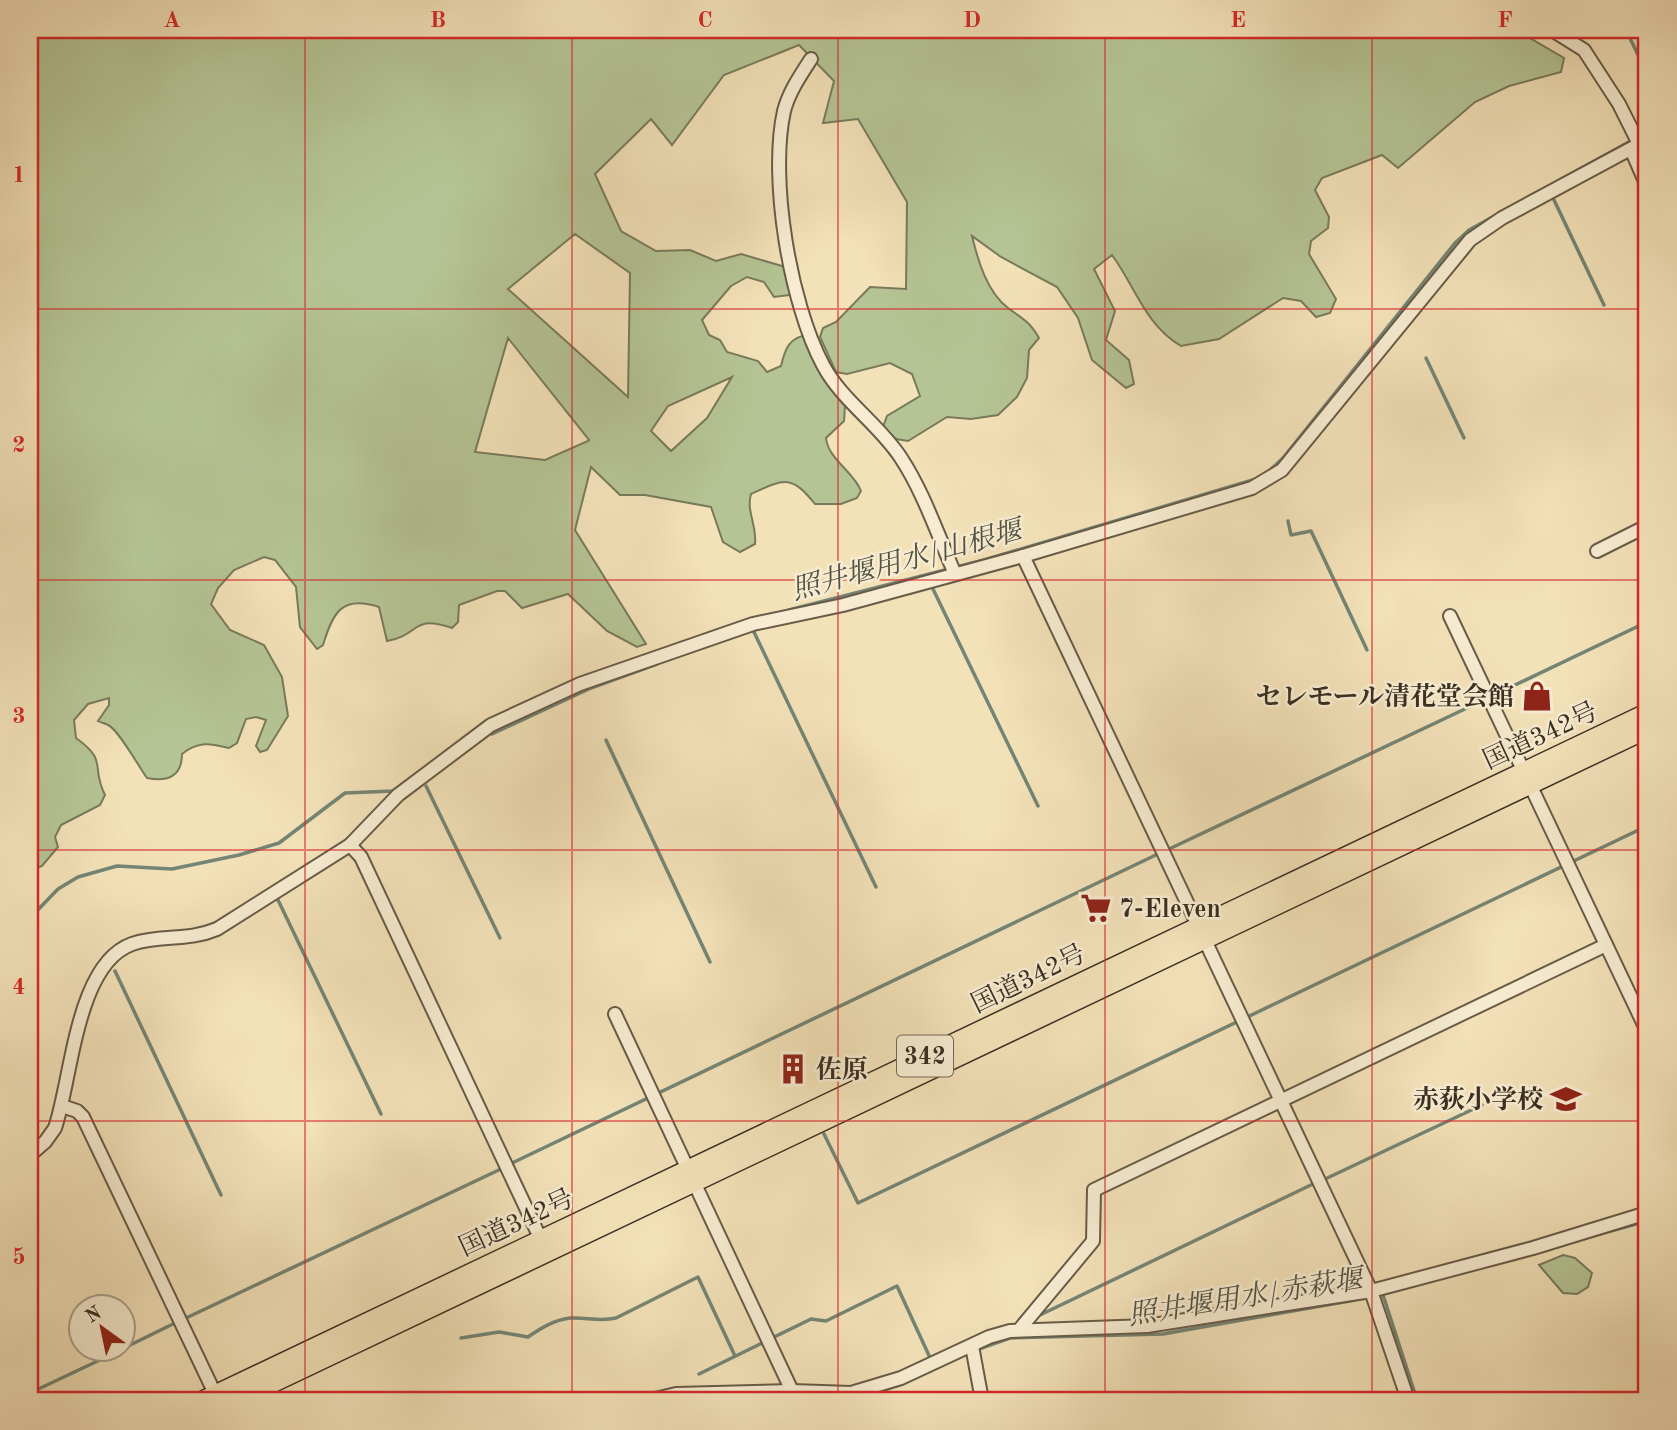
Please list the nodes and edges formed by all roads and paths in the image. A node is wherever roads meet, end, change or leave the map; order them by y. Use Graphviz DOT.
graph roads {
  1 [pos="1552,30"];
  2 [pos="811,59"];
  3 [pos="1639,144"];
  4 [pos="1647,187"];
  5 [pos="1647,526"];
  6 [pos="1597,551"];
  7 [pos="1023,556"];
  8 [pos="955,574"];
  9 [pos="1450,616"];
  10 [pos="1647,713"];
  11 [pos="1647,729"];
  12 [pos="1527,778"];
  13 [pos="350,845"];
  14 [pos="1203,932"];
  15 [pos="1606,945"];
  16 [pos="615,1014"];
  17 [pos="1647,1031"];
  18 [pos="1283,1099"];
  19 [pos="62,1106"];
  20 [pos="30,1155"];
  21 [pos="692,1176"];
  22 [pos="1647,1213"];
  23 [pos="543,1246"];
  24 [pos="1371,1291"];
  25 [pos="1019,1330"];
  26 [pos="972,1346"];
  27 [pos="792,1391"];
  28 [pos="212,1398"];
  29 [pos="237,1400"];
  30 [pos="651,1400"];
  31 [pos="982,1400"];
  32 [pos="1408,1400"];
  1 -- 3 [label="street"];
  2 -- 8 [label="street"];
  3 -- 4 [label="street"];
  3 -- 7 [label="street"];
  5 -- 6 [label="street"];
  7 -- 8 [label="street"];
  7 -- 14 [label="street"];
  8 -- 13 [label="street"];
  9 -- 12 [label="street"];
  10 -- 12 [label="highway, 国道342号 / 342"];
  11 -- 12 [label="highway, 国道342号 / 342"];
  12 -- 14 [label="highway, 国道342号 / 342"];
  12 -- 15 [label="street"];
  13 -- 19 [label="street"];
  13 -- 23 [label="street"];
  14 -- 18 [label="street"];
  14 -- 21 [label="highway, 国道342号 / 342"];
  15 -- 17 [label="street"];
  15 -- 18 [label="street"];
  16 -- 21 [label="street"];
  18 -- 24 [label="street"];
  18 -- 25 [label="street"];
  19 -- 20 [label="street"];
  19 -- 28 [label="street"];
  21 -- 23 [label="highway, 国道342号 / 342"];
  21 -- 27 [label="street"];
  22 -- 24 [label="street"];
  23 -- 28 [label="highway, 国道342号 / 342"];
  23 -- 29 [label="highway, 国道342号 / 342"];
  24 -- 25 [label="street"];
  24 -- 32 [label="street"];
  25 -- 26 [label="street"];
  26 -- 27 [label="street"];
  26 -- 31 [label="street"];
  27 -- 30 [label="street"];
}
